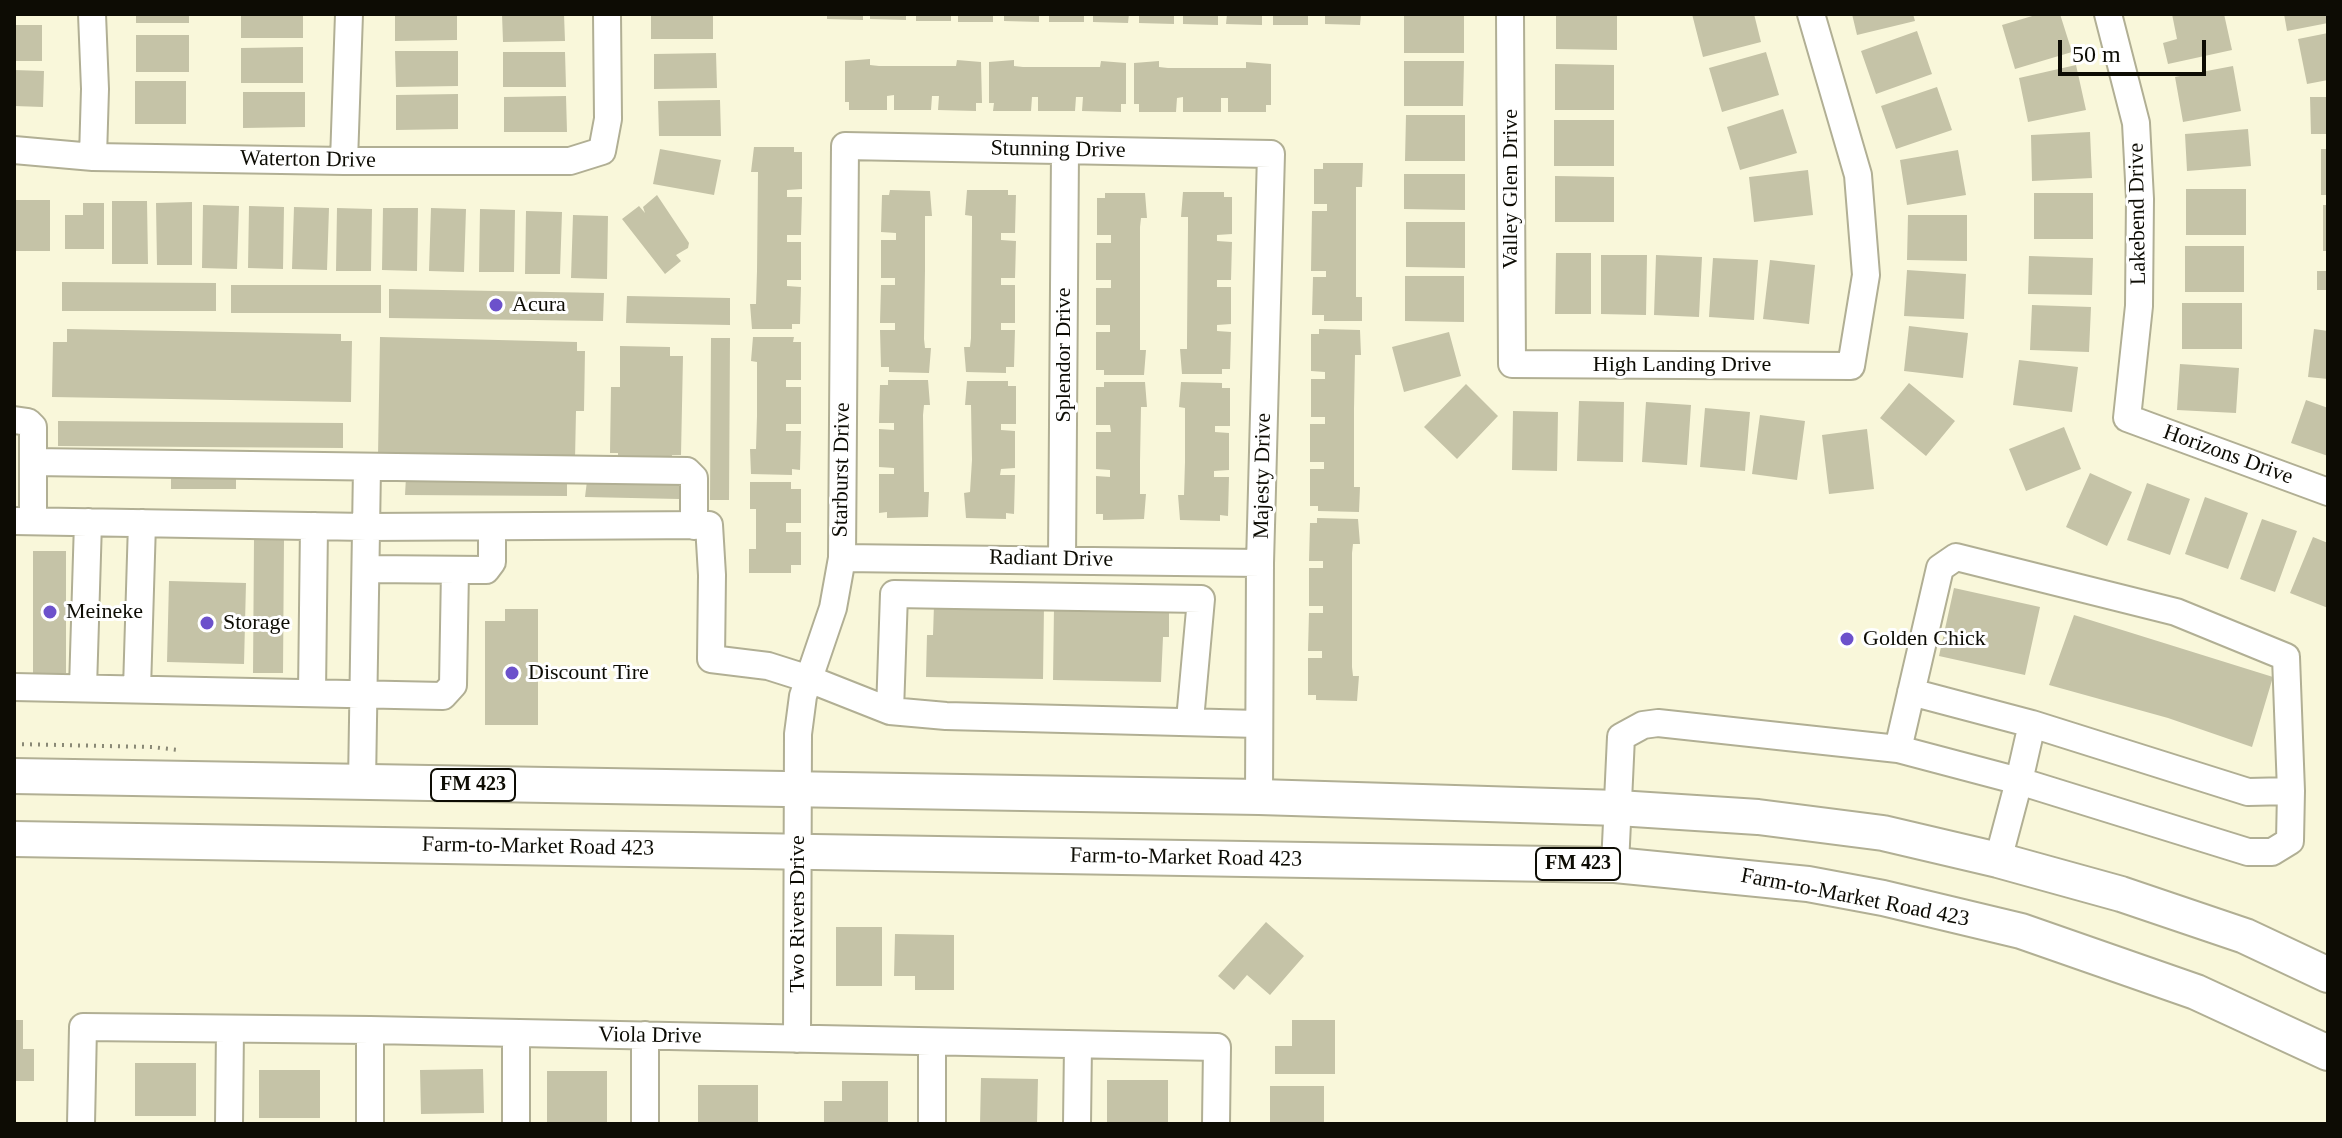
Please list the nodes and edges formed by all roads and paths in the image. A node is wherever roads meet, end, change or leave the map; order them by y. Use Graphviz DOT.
graph roads {
  1 [pos="92,14"];
  2 [pos="349,14"];
  3 [pos="607,14"];
  4 [pos="1510,14"];
  5 [pos="1811,14"];
  6 [pos="2108,14"];
  7 [pos="845,146"];
  8 [pos="14,150"];
  9 [pos="1065,151"];
  10 [pos="1271,154"];
  11 [pos="93,157"];
  12 [pos="344,161"];
  13 [pos="1512,364"];
  14 [pos="2127,418"];
  15 [pos="14,420"];
  16 [pos="33,462"];
  17 [pos="367,467"];
  18 [pos="2328,492"];
  19 [pos="24,521"];
  20 [pos="88,522"];
  21 [pos="142,523"];
  22 [pos="314,526"];
  23 [pos="694,526"];
  24 [pos="367,527"];
  25 [pos="492,527"];
  26 [pos="842,558"];
  27 [pos="1062,559"];
  28 [pos="1260,563"];
  29 [pos="366,569"];
  30 [pos="455,570"];
  31 [pos="809,679"];
  32 [pos="14,687"];
  33 [pos="83,688"];
  34 [pos="137,689"];
  35 [pos="1911,692"];
  36 [pos="312,693"];
  37 [pos="363,694"];
  38 [pos="890,711"];
  39 [pos="1190,720"];
  40 [pos="1258,724"];
  41 [pos="2032,724"];
  42 [pos="1898,749"];
  43 [pos="14,776"];
  44 [pos="2019,781"];
  45 [pos="362,784"];
  46 [pos="798,788"];
  47 [pos="2291,791"];
  48 [pos="1259,797"];
  49 [pos="1618,808"];
  50 [pos="14,839"];
  51 [pos="798,851"];
  52 [pos="1998,860"];
  53 [pos="1615,865"];
  54 [pos="2328,975"];
  55 [pos="230,1029"];
  56 [pos="370,1030"];
  57 [pos="516,1033"];
  58 [pos="645,1035"];
  59 [pos="797,1039"];
  60 [pos="932,1042"];
  61 [pos="1078,1045"];
  62 [pos="2328,1053"];
  63 [pos="81,1124"];
  64 [pos="229,1124"];
  65 [pos="370,1124"];
  66 [pos="516,1124"];
  67 [pos="645,1124"];
  68 [pos="932,1124"];
  69 [pos="1077,1124"];
  70 [pos="1216,1124"];
  1 -- 11 [label="street"];
  2 -- 12 [label="street"];
  3 -- 12 [label="street, Waterton Drive"];
  4 -- 13 [label="street, Valley Glen Drive"];
  5 -- 13 [label="street, High Landing Drive"];
  6 -- 14 [label="street, Lakebend Drive"];
  7 -- 9 [label="street, Stunning Drive"];
  7 -- 26 [label="street, Starburst Drive"];
  8 -- 11 [label="street, Waterton Drive"];
  9 -- 10 [label="street, Stunning Drive"];
  9 -- 27 [label="street, Splendor Drive"];
  10 -- 28 [label="street, Majesty Drive"];
  11 -- 12 [label="street, Waterton Drive"];
  14 -- 18 [label="street, Horizons Drive"];
  15 -- 16 [label="street"];
  16 -- 17 [label="street"];
  16 -- 19 [label="street"];
  17 -- 23 [label="street"];
  17 -- 24 [label="street"];
  19 -- 20 [label="street"];
  20 -- 21 [label="street"];
  20 -- 33 [label="street"];
  21 -- 22 [label="street"];
  21 -- 34 [label="street"];
  22 -- 24 [label="street"];
  22 -- 36 [label="street"];
  23 -- 25 [label="street"];
  23 -- 31 [label="street"];
  24 -- 25 [label="street"];
  24 -- 29 [label="street"];
  25 -- 30 [label="street"];
  26 -- 27 [label="street, Radiant Drive"];
  26 -- 31 [label="street, Starburst Drive"];
  27 -- 28 [label="street, Radiant Drive"];
  28 -- 40 [label="street, Majesty Drive"];
  29 -- 30 [label="street"];
  29 -- 37 [label="street"];
  30 -- 37 [label="street"];
  31 -- 38 [label="street"];
  31 -- 46 [label="street, Starburst Drive"];
  32 -- 33 [label="street"];
  33 -- 34 [label="street"];
  34 -- 36 [label="street"];
  35 -- 41 [label="street"];
  35 -- 42 [label="street"];
  35 -- 47 [label="street"];
  36 -- 37 [label="street"];
  37 -- 45 [label="street"];
  38 -- 39 [label="street"];
  38 -- 39 [label="street"];
  39 -- 40 [label="street"];
  40 -- 48 [label="street, Majesty Drive"];
  41 -- 44 [label="street"];
  41 -- 47 [label="street"];
  42 -- 44 [label="street"];
  42 -- 49 [label="street"];
  43 -- 45 [label="main road, FM 423"];
  44 -- 47 [label="street"];
  44 -- 52 [label="street"];
  45 -- 46 [label="main road, FM 423"];
  46 -- 48 [label="main road, FM 423"];
  46 -- 51 [label="street, Two Rivers Drive"];
  48 -- 49 [label="main road, FM 423"];
  49 -- 52 [label="main road, FM 423"];
  49 -- 53 [label="street"];
  50 -- 51 [label="main road, Farm-to-Market Road 423 / FM 423"];
  51 -- 53 [label="main road, Farm-to-Market Road 423 / FM 423"];
  51 -- 59 [label="street, Two Rivers Drive"];
  52 -- 54 [label="main road, FM 423"];
  53 -- 62 [label="main road, Farm-to-Market Road 423 / FM 423"];
  55 -- 56 [label="street, Viola Drive"];
  55 -- 63 [label="street, Viola Drive"];
  55 -- 64 [label="street"];
  56 -- 57 [label="street, Viola Drive"];
  56 -- 65 [label="street"];
  57 -- 58 [label="street, Viola Drive"];
  57 -- 66 [label="street"];
  58 -- 59 [label="street, Viola Drive"];
  58 -- 67 [label="street"];
  59 -- 60 [label="street, Viola Drive"];
  60 -- 61 [label="street, Viola Drive"];
  60 -- 68 [label="street"];
  61 -- 69 [label="street"];
  61 -- 70 [label="street, Viola Drive"];
}
